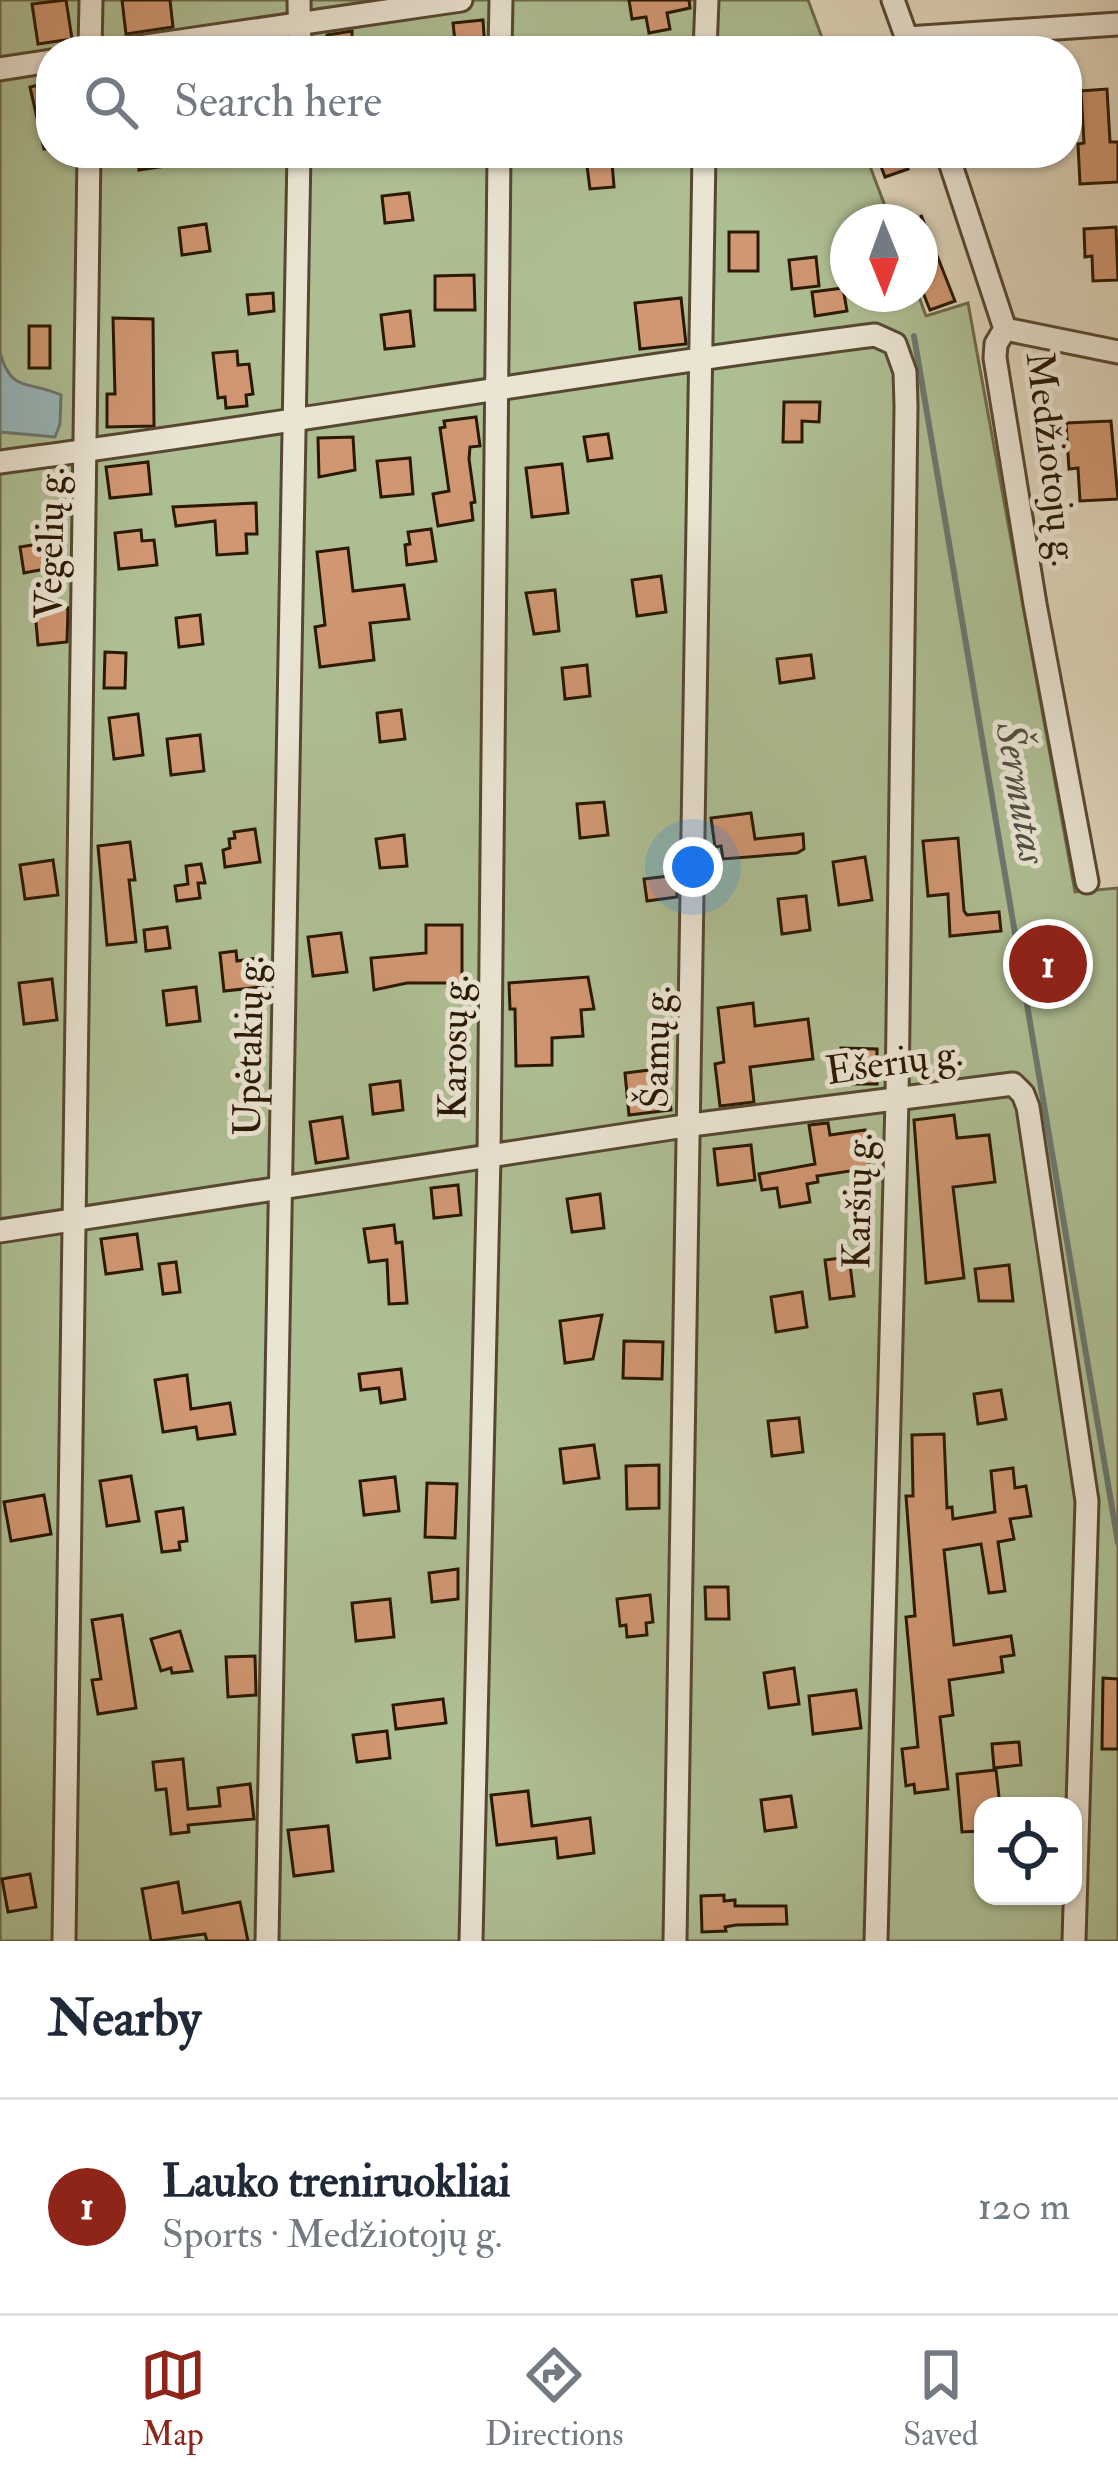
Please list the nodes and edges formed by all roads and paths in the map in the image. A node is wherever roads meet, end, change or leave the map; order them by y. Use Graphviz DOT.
graph roads {
  1 [pos="91,0"];
  2 [pos="299,0"];
  3 [pos="461,0"];
  4 [pos="501,0"];
  5 [pos="707,0"];
  6 [pos="893,0"];
  7 [pos="300,23"];
  8 [pos="1118,25"];
  9 [pos="90,36"];
  10 [pos="213,36"];
  11 [pos="300,36"];
  12 [pos="500,36"];
  13 [pos="706,36"];
  14 [pos="906,36"];
  15 [pos="997,36"];
  16 [pos="36,63"];
  17 [pos="0,69"];
  18 [pos="89,168"];
  19 [pos="299,168"];
  20 [pos="499,168"];
  21 [pos="704,168"];
  22 [pos="952,168"];
  23 [pos="1005,328"];
  24 [pos="1118,352"];
  25 [pos="701,357"];
  26 [pos="496,392"];
  27 [pos="296,421"];
  28 [pos="87,450"];
  29 [pos="0,462"];
  30 [pos="1087,883"];
  31 [pos="897,1099"];
  32 [pos="691,1125"];
  33 [pos="489,1156"];
  34 [pos="283,1188"];
  35 [pos="76,1220"];
  36 [pos="0,1231"];
  37 [pos="64,1941"];
  38 [pos="267,1941"];
  39 [pos="471,1941"];
  40 [pos="675,1941"];
  41 [pos="876,1941"];
  42 [pos="1074,1941"];
  1 -- 9 [label="street"];
  2 -- 7 [label="street"];
  3 -- 7 [label="street"];
  4 -- 12 [label="street"];
  5 -- 13 [label="street"];
  6 -- 14 [label="street"];
  7 -- 10 [label="street"];
  7 -- 11 [label="street"];
  8 -- 15 [label="street"];
  16 -- 17 [label="street"];
  18 -- 28 [label="street, Vėgėlių g."];
  19 -- 27 [label="street, Upėtakių g."];
  20 -- 26 [label="street, Karosų g."];
  21 -- 25 [label="street, Šamų g."];
  22 -- 23 [label="street, Medžiotojų g."];
  23 -- 24 [label="street, Medžiotojų g."];
  23 -- 30 [label="street, Medžiotojų g."];
  25 -- 26 [label="street"];
  25 -- 31 [label="street, Karšių g."];
  25 -- 32 [label="street, Šamų g."];
  26 -- 27 [label="street"];
  26 -- 33 [label="street, Karosų g."];
  27 -- 28 [label="street"];
  27 -- 34 [label="street, Upėtakių g."];
  28 -- 29 [label="street"];
  28 -- 35 [label="street, Vėgėlių g."];
  31 -- 32 [label="street, Ešerių g."];
  31 -- 41 [label="street, Karšių g."];
  31 -- 42 [label="street, Ešerių g."];
  32 -- 33 [label="street, Ešerių g."];
  32 -- 40 [label="street, Šamų g."];
  33 -- 34 [label="street, Ešerių g."];
  33 -- 39 [label="street, Karosų g."];
  34 -- 35 [label="street, Ešerių g."];
  34 -- 38 [label="street, Upėtakių g."];
  35 -- 36 [label="street, Ešerių g."];
  35 -- 37 [label="street, Vėgėlių g."];
}
